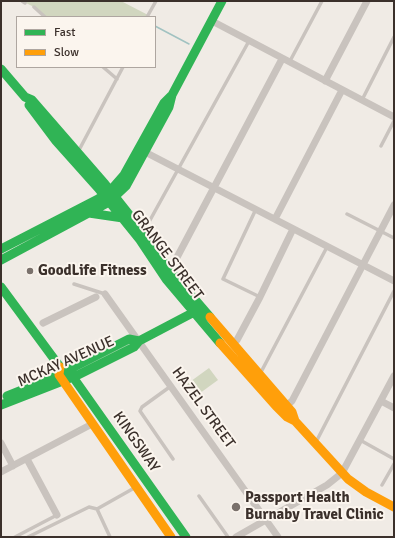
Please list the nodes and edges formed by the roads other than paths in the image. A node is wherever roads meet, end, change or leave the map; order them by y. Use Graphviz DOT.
graph roads {
  1 [pos="156,1"];
  2 [pos="222,1"];
  3 [pos="322,1"];
  4 [pos="367,1"];
  5 [pos="34,7"];
  6 [pos="44,16"];
  7 [pos="148,16"];
  8 [pos="212,21"];
  9 [pos="394,37"];
  10 [pos="249,41"];
  11 [pos="282,58"];
  12 [pos="289,62"];
  13 [pos="104,68"];
  14 [pos="122,68"];
  15 [pos="1,69"];
  16 [pos="117,79"];
  17 [pos="325,81"];
  18 [pos="342,90"];
  19 [pos="172,95"];
  20 [pos="25,97"];
  21 [pos="362,100"];
  22 [pos="394,117"];
  23 [pos="394,121"];
  24 [pos="381,146"];
  25 [pos="145,152"];
  26 [pos="78,153"];
  27 [pos="178,169"];
  28 [pos="214,188"];
  29 [pos="110,196"];
  30 [pos="394,205"];
  31 [pos="256,209"];
  32 [pos="89,213"];
  33 [pos="347,214"];
  34 [pos="123,218"];
  35 [pos="274,219"];
  36 [pos="292,229"];
  37 [pos="380,231"];
  38 [pos="143,232"];
  39 [pos="394,238"];
  40 [pos="327,247"];
  41 [pos="1,249"];
  42 [pos="1,260"];
  43 [pos="362,265"];
  44 [pos="168,267"];
  45 [pos="394,281"];
  46 [pos="74,284"];
  47 [pos="1,287"];
  48 [pos="394,291"];
  49 [pos="105,294"];
  50 [pos="96,297"];
  51 [pos="260,297"];
  52 [pos="197,310"];
  53 [pos="43,324"];
  54 [pos="139,341"];
  55 [pos="232,343"];
  56 [pos="65,374"];
  57 [pos="259,374"];
  58 [pos="394,376"];
  59 [pos="171,386"];
  60 [pos="1,399"];
  61 [pos="381,401"];
  62 [pos="1,405"];
  63 [pos="286,406"];
  64 [pos="394,408"];
  65 [pos="295,421"];
  66 [pos="92,424"];
  67 [pos="360,440"];
  68 [pos="1,443"];
  69 [pos="315,443"];
  70 [pos="27,459"];
  71 [pos="174,459"];
  72 [pos="394,459"];
  73 [pos="394,464"];
  74 [pos="13,466"];
  75 [pos="1,472"];
  76 [pos="342,473"];
  77 [pos="137,481"];
  78 [pos="382,485"];
  79 [pos="199,496"];
  80 [pos="394,507"];
  81 [pos="96,509"];
  82 [pos="57,515"];
  83 [pos="266,519"];
  84 [pos="15,537"];
  85 [pos="28,537"];
  86 [pos="110,537"];
  87 [pos="171,537"];
  88 [pos="186,537"];
  89 [pos="228,537"];
  90 [pos="236,537"];
  91 [pos="278,537"];
  1 -- 7 [label="lane"];
  2 -- 8 [label="main road"];
  3 -- 12 [label="lane"];
  4 -- 17 [label="street"];
  5 -- 6 [label="lane"];
  8 -- 10 [label="street"];
  8 -- 19 [label="main road"];
  9 -- 21 [label="lane"];
  10 -- 11 [label="street"];
  10 -- 27 [label="lane"];
  11 -- 12 [label="street"];
  11 -- 28 [label="street"];
  12 -- 17 [label="street"];
  13 -- 16 [label="lane"];
  14 -- 16 [label="lane"];
  15 -- 20 [label="main road, GRANGE STREET"];
  16 -- 26 [label="lane"];
  17 -- 18 [label="street"];
  18 -- 21 [label="street"];
  18 -- 35 [label="street"];
  19 -- 25 [label="main road"];
  19 -- 29 [label="main road"];
  20 -- 26 [label="main road, GRANGE STREET"];
  20 -- 29 [label="main road, GRANGE STREET"];
  21 -- 22 [label="street"];
  23 -- 24 [label="lane"];
  25 -- 27 [label="street"];
  25 -- 29 [label="main road"];
  26 -- 29 [label="main road, GRANGE STREET"];
  27 -- 28 [label="street"];
  27 -- 38 [label="lane"];
  28 -- 31 [label="street"];
  28 -- 44 [label="street"];
  29 -- 32 [label="main road"];
  29 -- 34 [label="main road, GRANGE STREET"];
  29 -- 38 [label="main road, GRANGE STREET"];
  29 -- 41 [label="main road"];
  30 -- 37 [label="street"];
  31 -- 35 [label="street"];
  31 -- 51 [label="lane"];
  32 -- 34 [label="main road"];
  32 -- 42 [label="main road"];
  33 -- 37 [label="lane"];
  34 -- 52 [label="main road, GRANGE STREET"];
  35 -- 36 [label="street"];
  36 -- 40 [label="street"];
  36 -- 51 [label="street"];
  37 -- 39 [label="lane"];
  37 -- 43 [label="street"];
  38 -- 44 [label="main road, GRANGE STREET"];
  40 -- 43 [label="street"];
  40 -- 57 [label="lane"];
  43 -- 45 [label="street"];
  43 -- 63 [label="street"];
  44 -- 52 [label="main road, GRANGE STREET"];
  46 -- 49 [label="lane"];
  47 -- 56 [label="main road, KINGSWAY"];
  48 -- 69 [label="lane"];
  49 -- 54 [label="street, HAZEL STREET"];
  50 -- 53 [label="street"];
  51 -- 55 [label="street"];
  52 -- 54 [label="main road, MCKAY AVENUE"];
  52 -- 55 [label="main road, GRANGE STREET"];
  52 -- 65 [label="main road, GRANGE STREET"];
  54 -- 56 [label="main road, MCKAY AVENUE"];
  54 -- 59 [label="street, HAZEL STREET"];
  55 -- 57 [label="main road, GRANGE STREET"];
  56 -- 60 [label="main road, MCKAY AVENUE"];
  56 -- 62 [label="main road, MCKAY AVENUE"];
  56 -- 66 [label="main road, KINGSWAY"];
  56 -- 77 [label="main road, KINGSWAY"];
  57 -- 63 [label="main road, GRANGE STREET"];
  58 -- 61 [label="street"];
  59 -- 71 [label="lane"];
  59 -- 83 [label="street, HAZEL STREET"];
  61 -- 64 [label="street"];
  61 -- 67 [label="street"];
  63 -- 65 [label="main road, GRANGE STREET"];
  65 -- 69 [label="main road, GRANGE STREET"];
  66 -- 70 [label="street"];
  66 -- 77 [label="main road, KINGSWAY"];
  67 -- 72 [label="lane"];
  67 -- 76 [label="street"];
  68 -- 74 [label="street"];
  69 -- 76 [label="main road, GRANGE STREET"];
  70 -- 74 [label="street"];
  70 -- 82 [label="street"];
  73 -- 78 [label="lane"];
  74 -- 75 [label="street"];
  76 -- 80 [label="main road, GRANGE STREET"];
  76 -- 83 [label="street"];
  77 -- 81 [label="lane"];
  77 -- 87 [label="main road, KINGSWAY"];
  77 -- 88 [label="main road, KINGSWAY"];
  79 -- 89 [label="lane"];
  81 -- 85 [label="lane"];
  81 -- 86 [label="lane"];
  82 -- 84 [label="lane"];
  83 -- 90 [label="street"];
  83 -- 91 [label="street, HAZEL STREET"];
}
